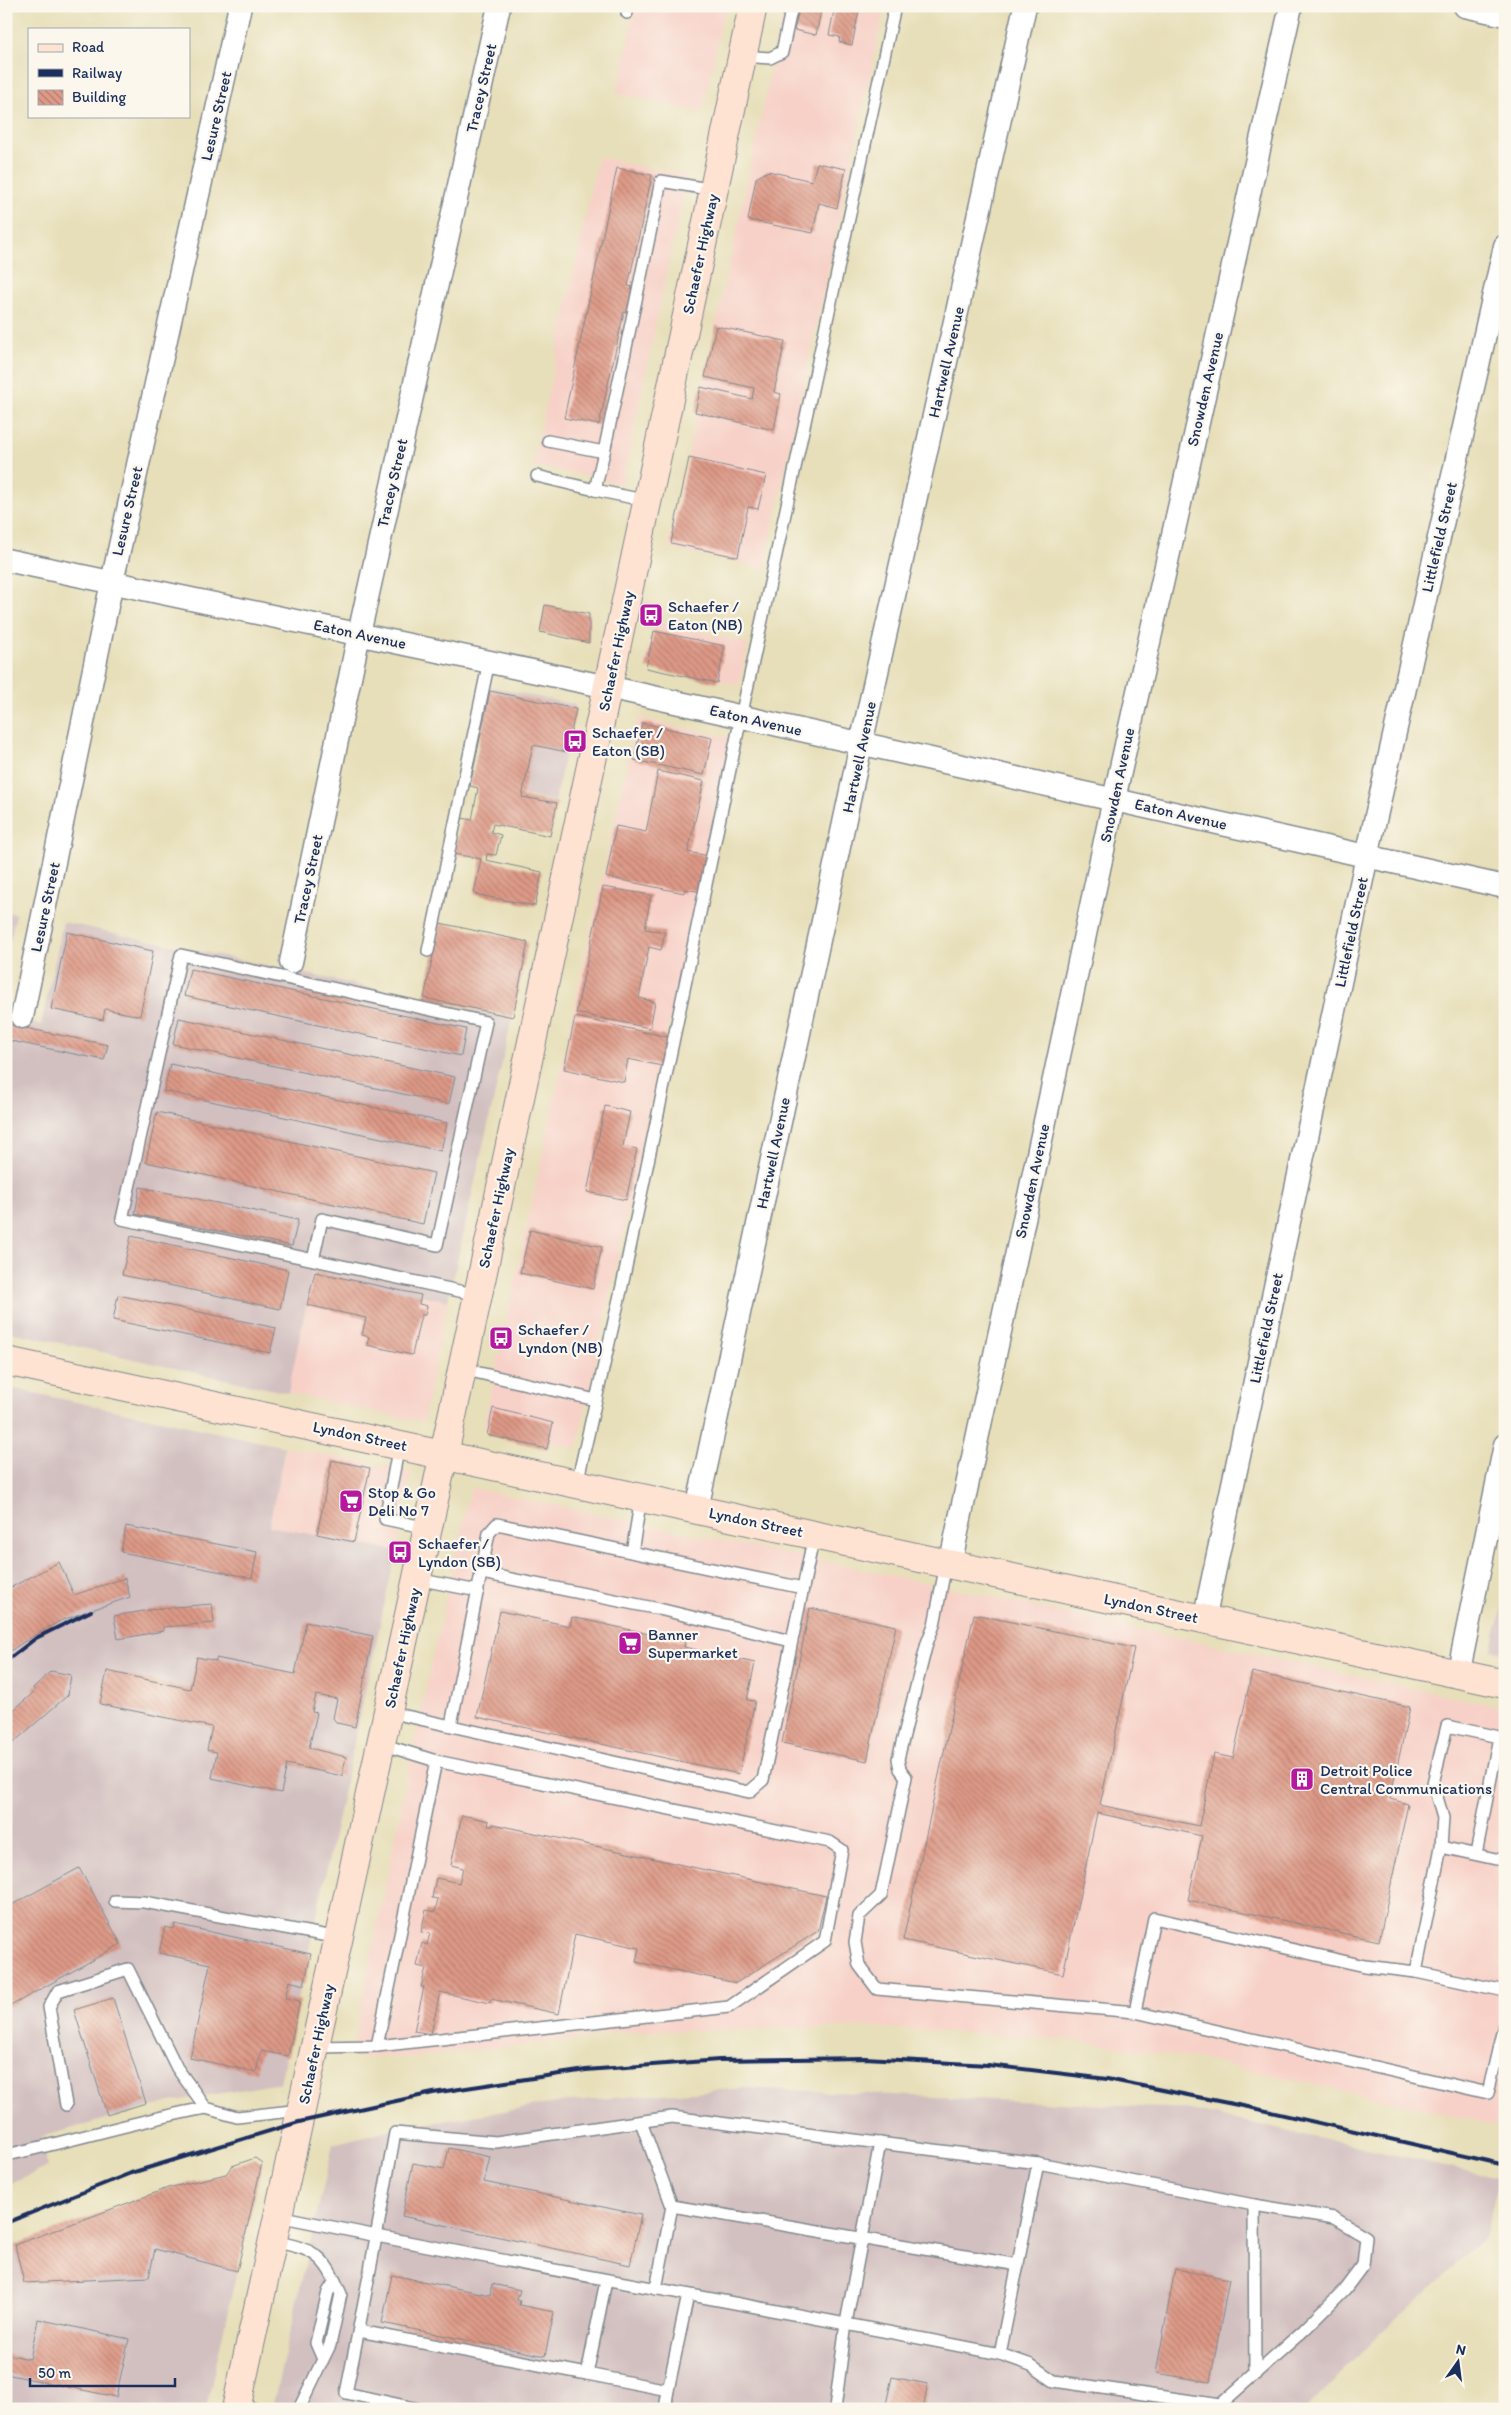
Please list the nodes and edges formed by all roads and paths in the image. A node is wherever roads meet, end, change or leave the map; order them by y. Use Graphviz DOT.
graph roads {
  1 [pos="240,6"];
  2 [pos="499,6"];
  3 [pos="753,6"];
  4 [pos="792,6"];
  5 [pos="895,6"];
  6 [pos="1025,6"];
  7 [pos="1291,6"];
  8 [pos="1466,6"];
  9 [pos="1505,15"];
  10 [pos="742,56"];
  11 [pos="714,190"];
  12 [pos="1505,246"];
  13 [pos="548,441"];
  14 [pos="604,452"];
  15 [pos="537,476"];
  16 [pos="595,490"];
  17 [pos="648,501"];
  18 [pos="6,560"];
  19 [pos="112,582"];
  20 [pos="359,634"];
  21 [pos="489,661"];
  22 [pos="608,687"];
  23 [pos="741,716"];
  24 [pos="861,744"];
  25 [pos="1114,800"];
  26 [pos="1367,856"];
  27 [pos="1505,886"];
  28 [pos="428,951"];
  29 [pos="291,962"];
  30 [pos="22,1017"];
  31 [pos="313,1260"];
  32 [pos="478,1295"];
  33 [pos="6,1361"];
  34 [pos="462,1369"];
  35 [pos="596,1400"];
  36 [pos="399,1445"];
  37 [pos="1505,1445"];
  38 [pos="444,1454"];
  39 [pos="577,1484"];
  40 [pos="641,1498"];
  41 [pos="697,1509"];
  42 [pos="428,1528"];
  43 [pos="814,1535"];
  44 [pos="632,1552"];
  45 [pos="948,1564"];
  46 [pos="482,1573"];
  47 [pos="417,1579"];
  48 [pos="803,1588"];
  49 [pos="478,1591"];
  50 [pos="1204,1620"];
  51 [pos="791,1640"];
  52 [pos="1458,1675"];
  53 [pos="1505,1684"];
  54 [pos="388,1712"];
  55 [pos="451,1725"];
  56 [pos="381,1744"];
  57 [pos="436,1761"];
  58 [pos="1441,1847"];
  59 [pos="1476,1854"];
  60 [pos="1505,1861"];
  61 [pos="115,1900"];
  62 [pos="339,1938"];
  63 [pos="1416,1972"];
  64 [pos="1505,1991"];
  65 [pos="1134,2012"];
  66 [pos="1505,2020"];
  67 [pos="376,2046"];
  68 [pos="315,2047"];
  69 [pos="66,2105"];
  70 [pos="206,2108"];
  71 [pos="301,2110"];
  72 [pos="641,2122"];
  73 [pos="880,2143"];
  74 [pos="6,2155"];
  75 [pos="1038,2163"];
  76 [pos="672,2206"];
  77 [pos="1254,2206"];
  78 [pos="275,2228"];
  79 [pos="376,2236"];
  80 [pos="862,2238"];
  81 [pos="1018,2265"];
  82 [pos="606,2281"];
  83 [pos="656,2289"];
  84 [pos="688,2295"];
  85 [pos="846,2323"];
  86 [pos="359,2331"];
  87 [pos="1000,2354"];
  88 [pos="587,2374"];
  89 [pos="1255,2375"];
  90 [pos="668,2390"];
  91 [pos="363,2397"];
  92 [pos="243,2407"];
  93 [pos="299,2409"];
  94 [pos="360,2409"];
  95 [pos="419,2409"];
  96 [pos="665,2409"];
  97 [pos="835,2409"];
  1 -- 19 [label="street, Lesure Street"];
  2 -- 20 [label="street, Tracey Street"];
  3 -- 10 [label="street, Schaefer Highway"];
  4 -- 10 [label="lane"];
  5 -- 23 [label="lane"];
  6 -- 24 [label="street, Hartwell Avenue"];
  7 -- 25 [label="street, Snowden Avenue"];
  8 -- 9 [label="street"];
  10 -- 11 [label="street, Schaefer Highway"];
  11 -- 14 [label="lane"];
  11 -- 17 [label="street, Schaefer Highway"];
  12 -- 26 [label="street, Littlefield Street"];
  13 -- 14 [label="lane"];
  14 -- 16 [label="lane"];
  15 -- 16 [label="lane"];
  16 -- 17 [label="lane"];
  17 -- 22 [label="street, Schaefer Highway"];
  18 -- 19 [label="street, Eaton Avenue"];
  19 -- 20 [label="street, Eaton Avenue"];
  19 -- 30 [label="street, Lesure Street"];
  20 -- 21 [label="street, Eaton Avenue"];
  20 -- 29 [label="street, Tracey Street"];
  21 -- 22 [label="street, Eaton Avenue"];
  21 -- 28 [label="lane"];
  22 -- 23 [label="street, Eaton Avenue"];
  22 -- 32 [label="street, Schaefer Highway"];
  23 -- 24 [label="street, Eaton Avenue"];
  23 -- 35 [label="lane"];
  24 -- 25 [label="street, Eaton Avenue"];
  24 -- 41 [label="street, Hartwell Avenue"];
  25 -- 26 [label="street, Eaton Avenue"];
  25 -- 45 [label="street, Snowden Avenue"];
  26 -- 27 [label="street, Eaton Avenue"];
  26 -- 50 [label="street, Littlefield Street"];
  31 -- 31 [label="lane"];
  31 -- 32 [label="lane"];
  32 -- 34 [label="street, Schaefer Highway"];
  33 -- 36 [label="street, Lyndon Street"];
  34 -- 35 [label="lane"];
  34 -- 38 [label="street, Schaefer Highway"];
  35 -- 39 [label="lane"];
  36 -- 38 [label="street, Lyndon Street"];
  36 -- 42 [label="lane"];
  37 -- 52 [label="street"];
  38 -- 39 [label="street, Lyndon Street"];
  38 -- 42 [label="street, Schaefer Highway"];
  39 -- 40 [label="street, Lyndon Street"];
  40 -- 41 [label="street, Lyndon Street"];
  40 -- 44 [label="lane"];
  41 -- 43 [label="street, Lyndon Street"];
  42 -- 47 [label="street, Schaefer Highway"];
  43 -- 45 [label="street, Lyndon Street"];
  43 -- 48 [label="lane"];
  44 -- 46 [label="lane"];
  44 -- 48 [label="lane"];
  45 -- 50 [label="street, Lyndon Street"];
  45 -- 65 [label="lane"];
  46 -- 49 [label="lane"];
  46 -- 51 [label="lane"];
  47 -- 49 [label="lane"];
  47 -- 54 [label="street, Schaefer Highway"];
  48 -- 51 [label="lane"];
  49 -- 55 [label="lane"];
  50 -- 52 [label="street, Lyndon Street"];
  51 -- 55 [label="lane"];
  52 -- 53 [label="street, Lyndon Street"];
  54 -- 55 [label="lane"];
  54 -- 56 [label="street, Schaefer Highway"];
  56 -- 57 [label="lane"];
  56 -- 62 [label="street, Schaefer Highway"];
  57 -- 67 [label="lane"];
  57 -- 67 [label="lane"];
  58 -- 59 [label="lane"];
  58 -- 59 [label="lane"];
  58 -- 63 [label="lane"];
  59 -- 60 [label="lane"];
  61 -- 62 [label="lane"];
  62 -- 68 [label="street, Schaefer Highway"];
  63 -- 64 [label="lane"];
  63 -- 65 [label="lane"];
  65 -- 66 [label="lane"];
  67 -- 68 [label="lane"];
  68 -- 71 [label="street, Schaefer Highway"];
  69 -- 70 [label="lane"];
  70 -- 71 [label="lane"];
  70 -- 74 [label="lane"];
  71 -- 78 [label="street, Schaefer Highway"];
  72 -- 73 [label="lane"];
  72 -- 76 [label="lane"];
  72 -- 79 [label="lane"];
  73 -- 75 [label="lane"];
  73 -- 80 [label="lane"];
  75 -- 77 [label="lane"];
  75 -- 81 [label="lane"];
  76 -- 80 [label="lane"];
  76 -- 83 [label="lane"];
  77 -- 89 [label="lane"];
  77 -- 89 [label="lane"];
  78 -- 79 [label="lane"];
  78 -- 92 [label="street, Schaefer Highway"];
  78 -- 93 [label="lane"];
  79 -- 82 [label="lane"];
  79 -- 86 [label="lane"];
  80 -- 81 [label="lane"];
  80 -- 85 [label="lane"];
  81 -- 87 [label="lane"];
  82 -- 83 [label="lane"];
  82 -- 88 [label="lane"];
  83 -- 84 [label="lane"];
  84 -- 85 [label="lane"];
  84 -- 90 [label="lane"];
  85 -- 87 [label="lane"];
  85 -- 97 [label="lane"];
  86 -- 88 [label="lane"];
  86 -- 91 [label="lane"];
  87 -- 89 [label="lane"];
  88 -- 90 [label="lane"];
  90 -- 96 [label="lane"];
  91 -- 94 [label="lane"];
  91 -- 95 [label="lane"];
}
